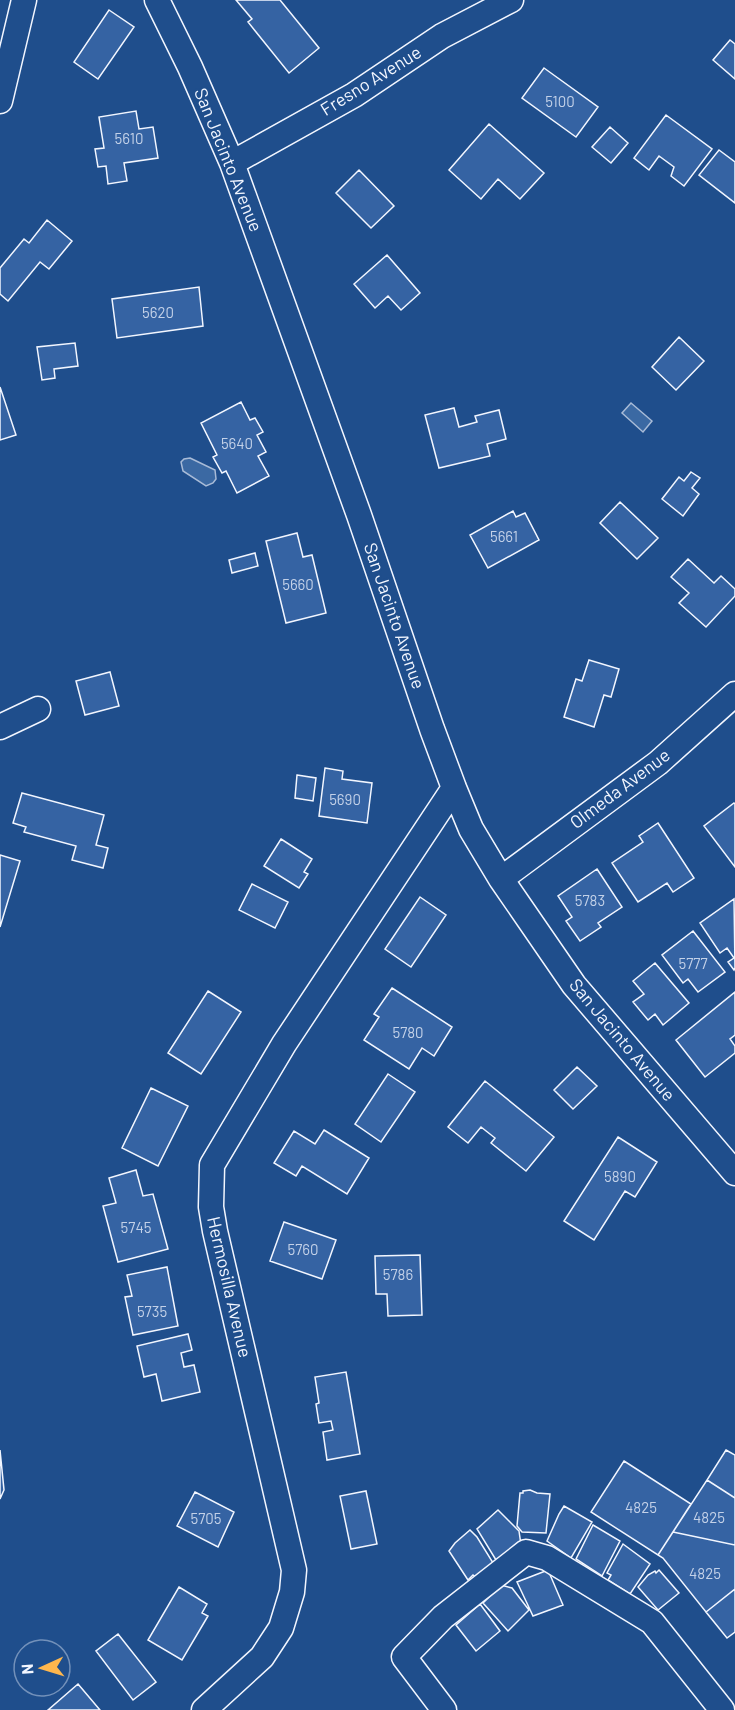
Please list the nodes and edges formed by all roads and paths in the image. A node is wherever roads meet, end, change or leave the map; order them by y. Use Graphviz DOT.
graph roads {
  1 [pos="24,0"];
  2 [pos="157,0"];
  3 [pos="512,0"];
  4 [pos="0,101"];
  5 [pos="232,163"];
  6 [pos="735,694"];
  7 [pos="38,709"];
  8 [pos="0,727"];
  9 [pos="454,788"];
  10 [pos="501,879"];
  11 [pos="735,1173"];
  12 [pos="717,1708"];
  13 [pos="204,1710"];
  14 [pos="444,1710"];
  1 -- 4 [label="street"];
  2 -- 5 [label="street, San Jacinto Avenue"];
  3 -- 5 [label="street, Fresno Avenue"];
  5 -- 9 [label="street, San Jacinto Avenue"];
  6 -- 10 [label="street, Olmeda Avenue"];
  7 -- 8 [label="street"];
  9 -- 10 [label="street, San Jacinto Avenue"];
  9 -- 13 [label="street, Hermosilla Avenue"];
  10 -- 11 [label="street, San Jacinto Avenue"];
  12 -- 14 [label="street"];
}
